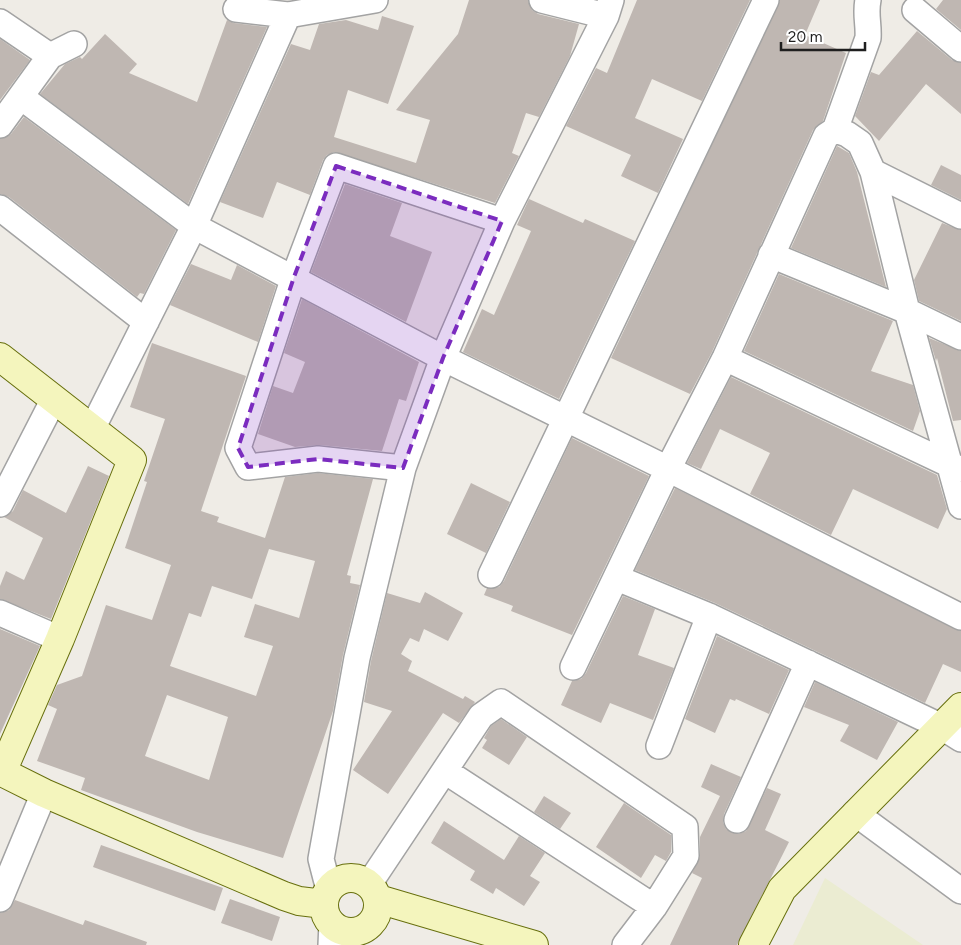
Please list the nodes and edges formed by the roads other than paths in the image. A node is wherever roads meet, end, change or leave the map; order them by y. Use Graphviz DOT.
graph roads {
  1 [pos="375,0"];
  2 [pos="542,0"];
  3 [pos="766,0"];
  4 [pos="868,0"];
  5 [pos="608,8"];
  6 [pos="236,9"];
  7 [pos="915,10"];
  8 [pos="288,15"];
  9 [pos="0,22"];
  10 [pos="74,44"];
  11 [pos="961,49"];
  12 [pos="50,56"];
  13 [pos="21,97"];
  14 [pos="0,125"];
  15 [pos="834,130"];
  16 [pos="873,172"];
  17 [pos="0,208"];
  18 [pos="961,216"];
  19 [pos="502,221"];
  20 [pos="194,226"];
  21 [pos="771,255"];
  22 [pos="294,277"];
  23 [pos="907,311"];
  24 [pos="146,322"];
  25 [pos="961,337"];
  26 [pos="0,357"];
  27 [pos="443,358"];
  28 [pos="725,358"];
  29 [pos="54,399"];
  30 [pos="565,418"];
  31 [pos="92,429"];
  32 [pos="955,467"];
  33 [pos="403,468"];
  34 [pos="668,469"];
  35 [pos="0,504"];
  36 [pos="961,506"];
  37 [pos="491,575"];
  38 [pos="617,578"];
  39 [pos="0,613"];
  40 [pos="709,616"];
  41 [pos="961,617"];
  42 [pos="60,639"];
  43 [pos="808,663"];
  44 [pos="573,667"];
  45 [pos="961,707"];
  46 [pos="951,733"];
  47 [pos="659,746"];
  48 [pos="1,771"];
  49 [pos="445,772"];
  50 [pos="44,792"];
  51 [pos="854,813"];
  52 [pos="737,820"];
  53 [pos="373,891"];
  54 [pos="961,891"];
  55 [pos="0,899"];
  56 [pos="654,907"];
  57 [pos="329,916"];
  58 [pos="534,945"];
  59 [pos="625,945"];
  60 [pos="753,945"];
  1 -- 8 [label="street"];
  2 -- 5 [label="street"];
  3 -- 30 [label="street"];
  4 -- 15 [label="street"];
  5 -- 19 [label="street"];
  6 -- 8 [label="street"];
  7 -- 11 [label="street"];
  8 -- 20 [label="street"];
  9 -- 12 [label="street"];
  10 -- 12 [label="street"];
  12 -- 13 [label="street"];
  13 -- 14 [label="street"];
  13 -- 20 [label="street"];
  15 -- 16 [label="street"];
  15 -- 21 [label="street"];
  16 -- 18 [label="street"];
  16 -- 23 [label="street"];
  17 -- 24 [label="street"];
  19 -- 22 [label="street"];
  19 -- 27 [label="street"];
  20 -- 22 [label="street"];
  20 -- 24 [label="street"];
  21 -- 23 [label="street"];
  21 -- 28 [label="street"];
  22 -- 27 [label="street"];
  22 -- 33 [label="street"];
  23 -- 25 [label="street"];
  23 -- 32 [label="street"];
  24 -- 31 [label="street"];
  26 -- 29 [label="street"];
  27 -- 30 [label="street"];
  27 -- 33 [label="street"];
  28 -- 32 [label="street"];
  28 -- 34 [label="street"];
  29 -- 31 [label="street"];
  29 -- 35 [label="street"];
  30 -- 34 [label="street"];
  30 -- 37 [label="street"];
  31 -- 42 [label="street"];
  32 -- 36 [label="street"];
  33 -- 57 [label="street"];
  34 -- 38 [label="street"];
  34 -- 41 [label="street"];
  38 -- 40 [label="street"];
  38 -- 44 [label="street"];
  39 -- 42 [label="street"];
  40 -- 43 [label="street"];
  40 -- 47 [label="street"];
  42 -- 48 [label="street"];
  43 -- 46 [label="street"];
  43 -- 52 [label="street"];
  45 -- 46 [label="street"];
  46 -- 51 [label="street"];
  48 -- 50 [label="street"];
  49 -- 53 [label="street"];
  49 -- 56 [label="street"];
  49 -- 56 [label="street"];
  50 -- 55 [label="street"];
  50 -- 57 [label="street"];
  51 -- 54 [label="street"];
  51 -- 60 [label="street"];
  53 -- 57 [label="street"];
  53 -- 57 [label="street"];
  53 -- 58 [label="street"];
  56 -- 59 [label="street"];
}
